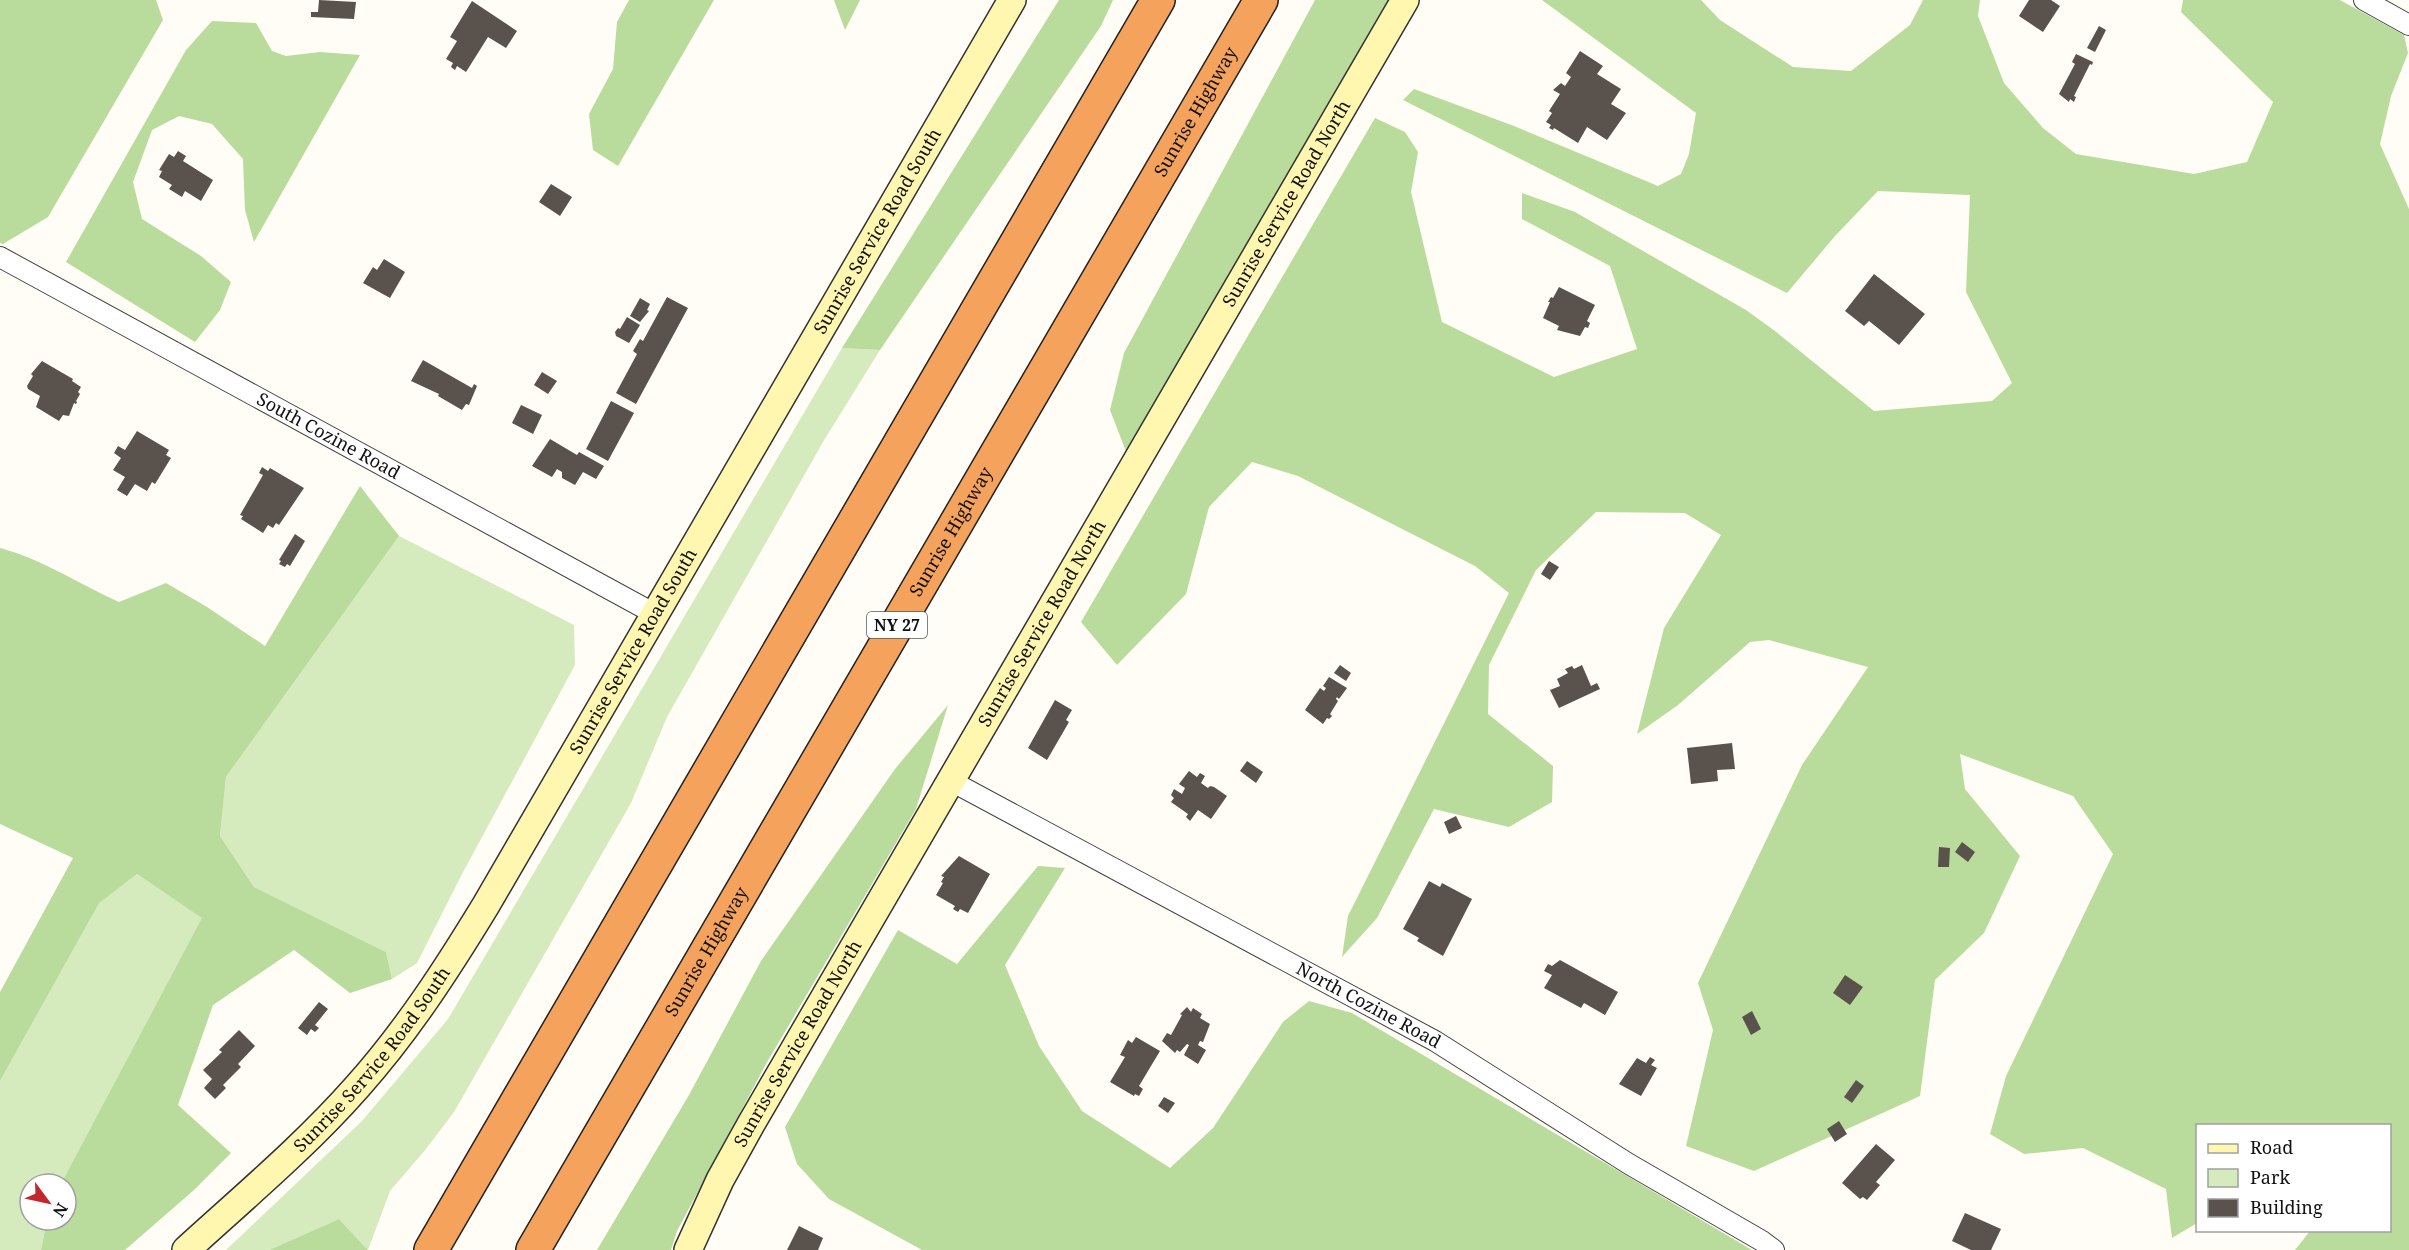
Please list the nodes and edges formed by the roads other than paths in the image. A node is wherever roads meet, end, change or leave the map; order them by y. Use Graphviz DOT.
graph roads {
  1 [pos="1012,0"];
  2 [pos="1158,0"];
  3 [pos="1261,0"];
  4 [pos="1405,0"];
  5 [pos="2364,0"];
  6 [pos="2409,25"];
  7 [pos="0,257"];
  8 [pos="655,614"];
  9 [pos="951,781"];
  10 [pos="186,1250"];
  11 [pos="431,1250"];
  12 [pos="533,1250"];
  13 [pos="688,1250"];
  14 [pos="1774,1250"];
  1 -- 8 [label="street, Sunrise Service Road South"];
  2 -- 11 [label="highway"];
  3 -- 12 [label="highway, Sunrise Highway / NY 27"];
  4 -- 9 [label="street, Sunrise Service Road North"];
  5 -- 6 [label="street"];
  7 -- 8 [label="street, South Cozine Road"];
  8 -- 10 [label="street, Sunrise Service Road South"];
  9 -- 13 [label="street, Sunrise Service Road North"];
  9 -- 14 [label="street, North Cozine Road"];
}
